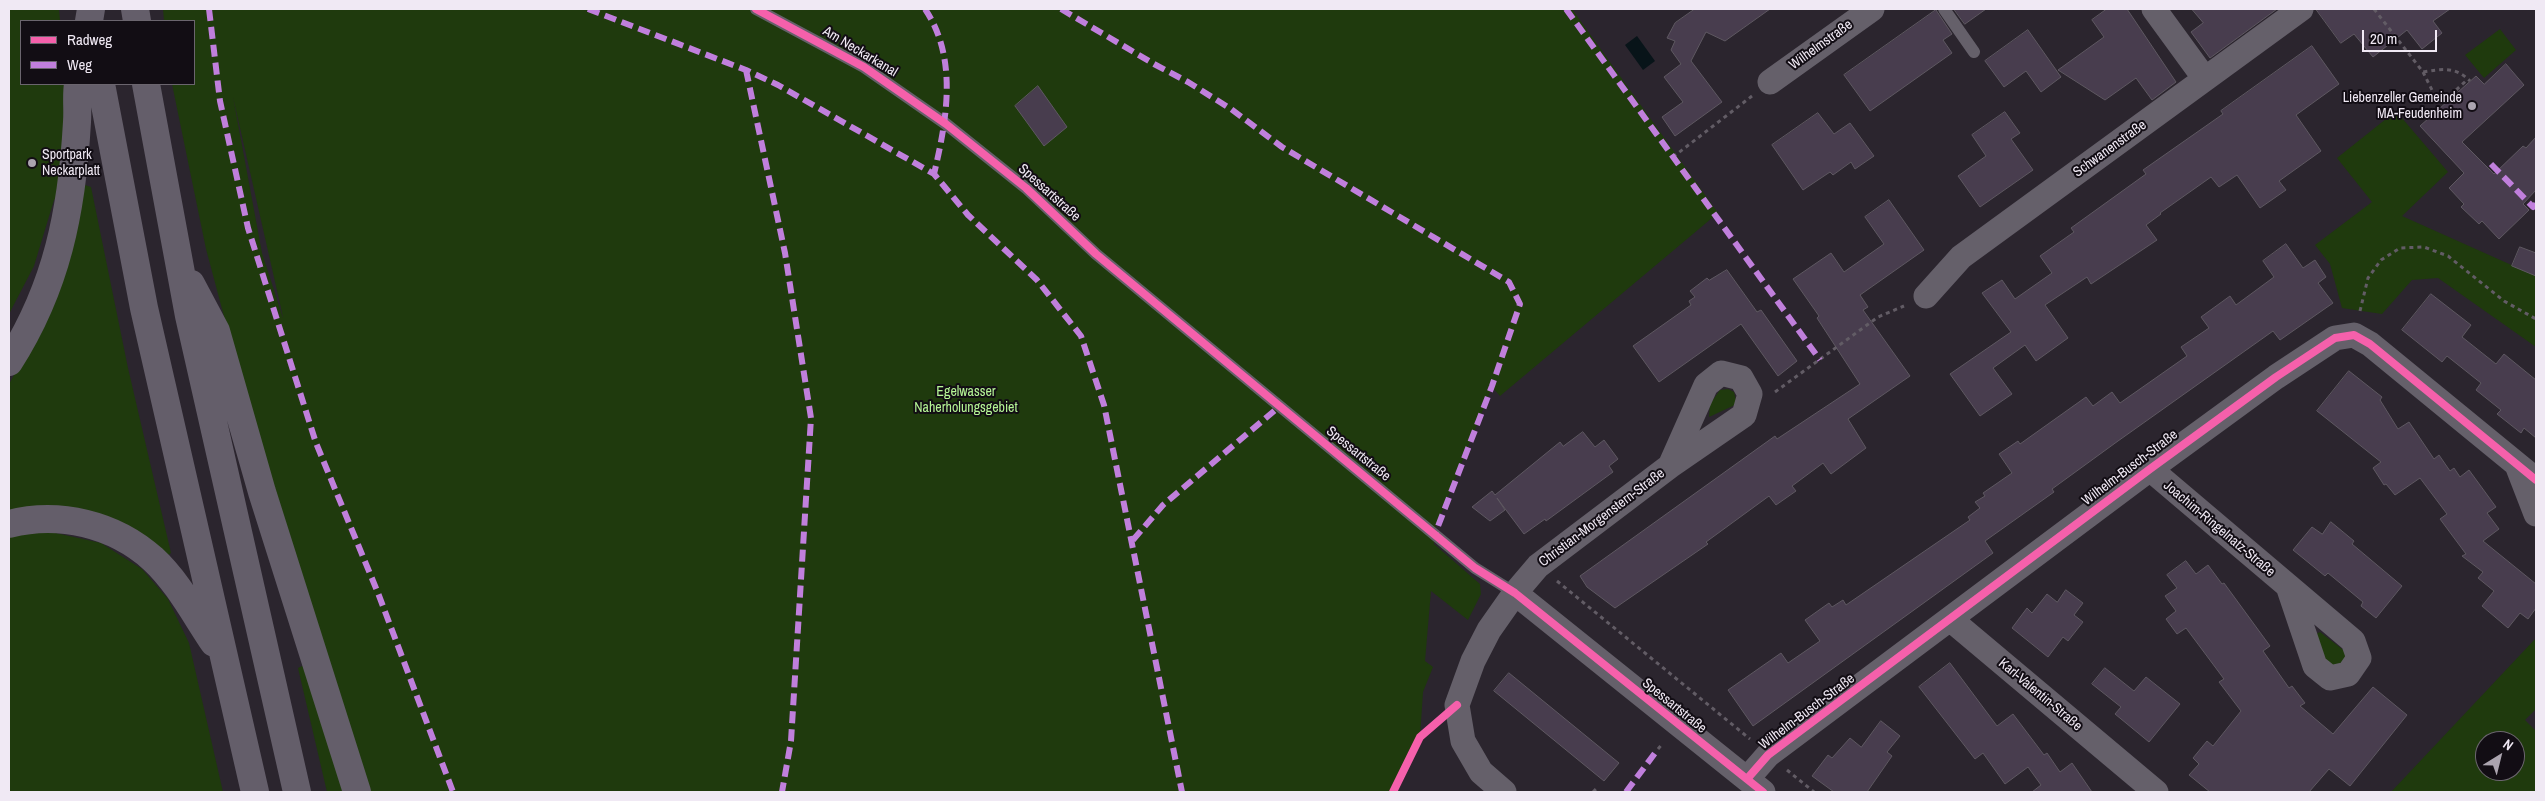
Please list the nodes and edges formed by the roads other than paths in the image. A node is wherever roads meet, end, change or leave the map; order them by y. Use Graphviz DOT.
graph roads {
  1 [pos="756,9"];
  2 [pos="1872,9"];
  3 [pos="1944,9"];
  4 [pos="2154,9"];
  5 [pos="2301,9"];
  6 [pos="1974,52"];
  7 [pos="2205,79"];
  8 [pos="1770,82"];
  9 [pos="78,85"];
  10 [pos="101,85"];
  11 [pos="146,85"];
  12 [pos="946,124"];
  13 [pos="176,256"];
  14 [pos="1926,296"];
  15 [pos="9,362"];
  16 [pos="2517,465"];
  17 [pos="1670,466"];
  18 [pos="2150,469"];
  19 [pos="2536,480"];
  20 [pos="2536,514"];
  21 [pos="9,524"];
  22 [pos="2289,589"];
  23 [pos="1515,593"];
  24 [pos="1950,619"];
  25 [pos="224,658"];
  26 [pos="2134,781"];
  27 [pos="1755,786"];
  28 [pos="254,792"];
  29 [pos="297,792"];
  30 [pos="357,792"];
  31 [pos="1504,792"];
  32 [pos="2156,792"];
  1 -- 12 [label="lane, Am Neckarkanal"];
  2 -- 8 [label="street, Wilhelmstraße"];
  3 -- 6 [label="lane"];
  4 -- 7 [label="street"];
  5 -- 7 [label="street, Schwanenstraße"];
  7 -- 14 [label="street, Schwanenstraße"];
  9 -- 15 [label="highway"];
  10 -- 25 [label="highway"];
  11 -- 13 [label="highway"];
  12 -- 23 [label="lane, Spessartstraße"];
  13 -- 29 [label="highway"];
  13 -- 30 [label="highway"];
  16 -- 18 [label="street, Wilhelm-Busch-Straße"];
  16 -- 19 [label="street"];
  16 -- 20 [label="street"];
  17 -- 17 [label="street, Christian-Morgenstern-Straße"];
  17 -- 23 [label="street, Christian-Morgenstern-Straße"];
  18 -- 22 [label="street, Joachim-Ringelnatz-Straße"];
  18 -- 24 [label="street, Wilhelm-Busch-Straße"];
  21 -- 25 [label="highway"];
  23 -- 27 [label="street, Spessartstraße"];
  23 -- 31 [label="street, Christian-Morgenstern-Straße"];
  24 -- 26 [label="street, Karl-Valentin-Straße"];
  24 -- 27 [label="street, Wilhelm-Busch-Straße"];
  25 -- 28 [label="highway"];
  26 -- 32 [label="street, Karl-Valentin-Straße"];
}
